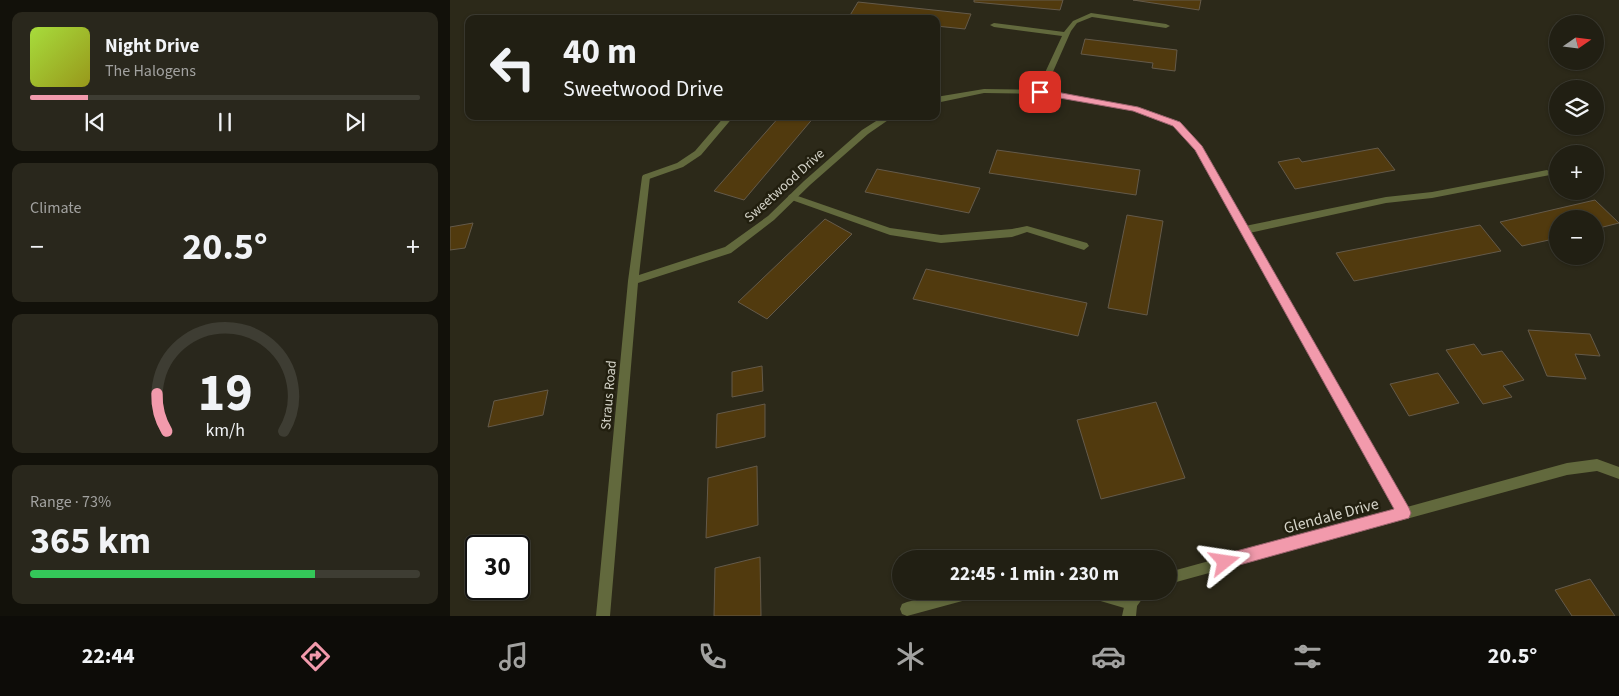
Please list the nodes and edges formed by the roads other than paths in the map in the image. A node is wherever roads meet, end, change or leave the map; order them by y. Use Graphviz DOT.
graph roads {
  1 [pos="994,25"];
  2 [pos="1166,26"];
  3 [pos="1066,34"];
  4 [pos="1040,92"];
  5 [pos="940,99"];
  6 [pos="727,120"];
  7 [pos="884,120"];
  8 [pos="1547,173"];
  9 [pos="792,197"];
  10 [pos="1245,230"];
  11 [pos="1084,246"];
  12 [pos="633,281"];
  13 [pos="1619,473"];
  14 [pos="1404,513"];
  15 [pos="1177,576"];
  16 [pos="942,600"];
  17 [pos="1108,600"];
  18 [pos="907,609"];
  19 [pos="1130,609"];
  20 [pos="603,616"];
  1 -- 3 [label="street"];
  2 -- 3 [label="street"];
  3 -- 4 [label="street"];
  4 -- 5 [label="street"];
  4 -- 10 [label="street"];
  6 -- 12 [label="street, Straus Road"];
  7 -- 9 [label="street, Sweetwood Drive"];
  8 -- 10 [label="street"];
  9 -- 11 [label="street"];
  9 -- 12 [label="street, Sweetwood Drive"];
  10 -- 14 [label="street"];
  12 -- 20 [label="street, Straus Road"];
  13 -- 14 [label="street, Glendale Drive"];
  14 -- 15 [label="street, Glendale Drive"];
  16 -- 18 [label="street"];
  17 -- 19 [label="street"];
}
